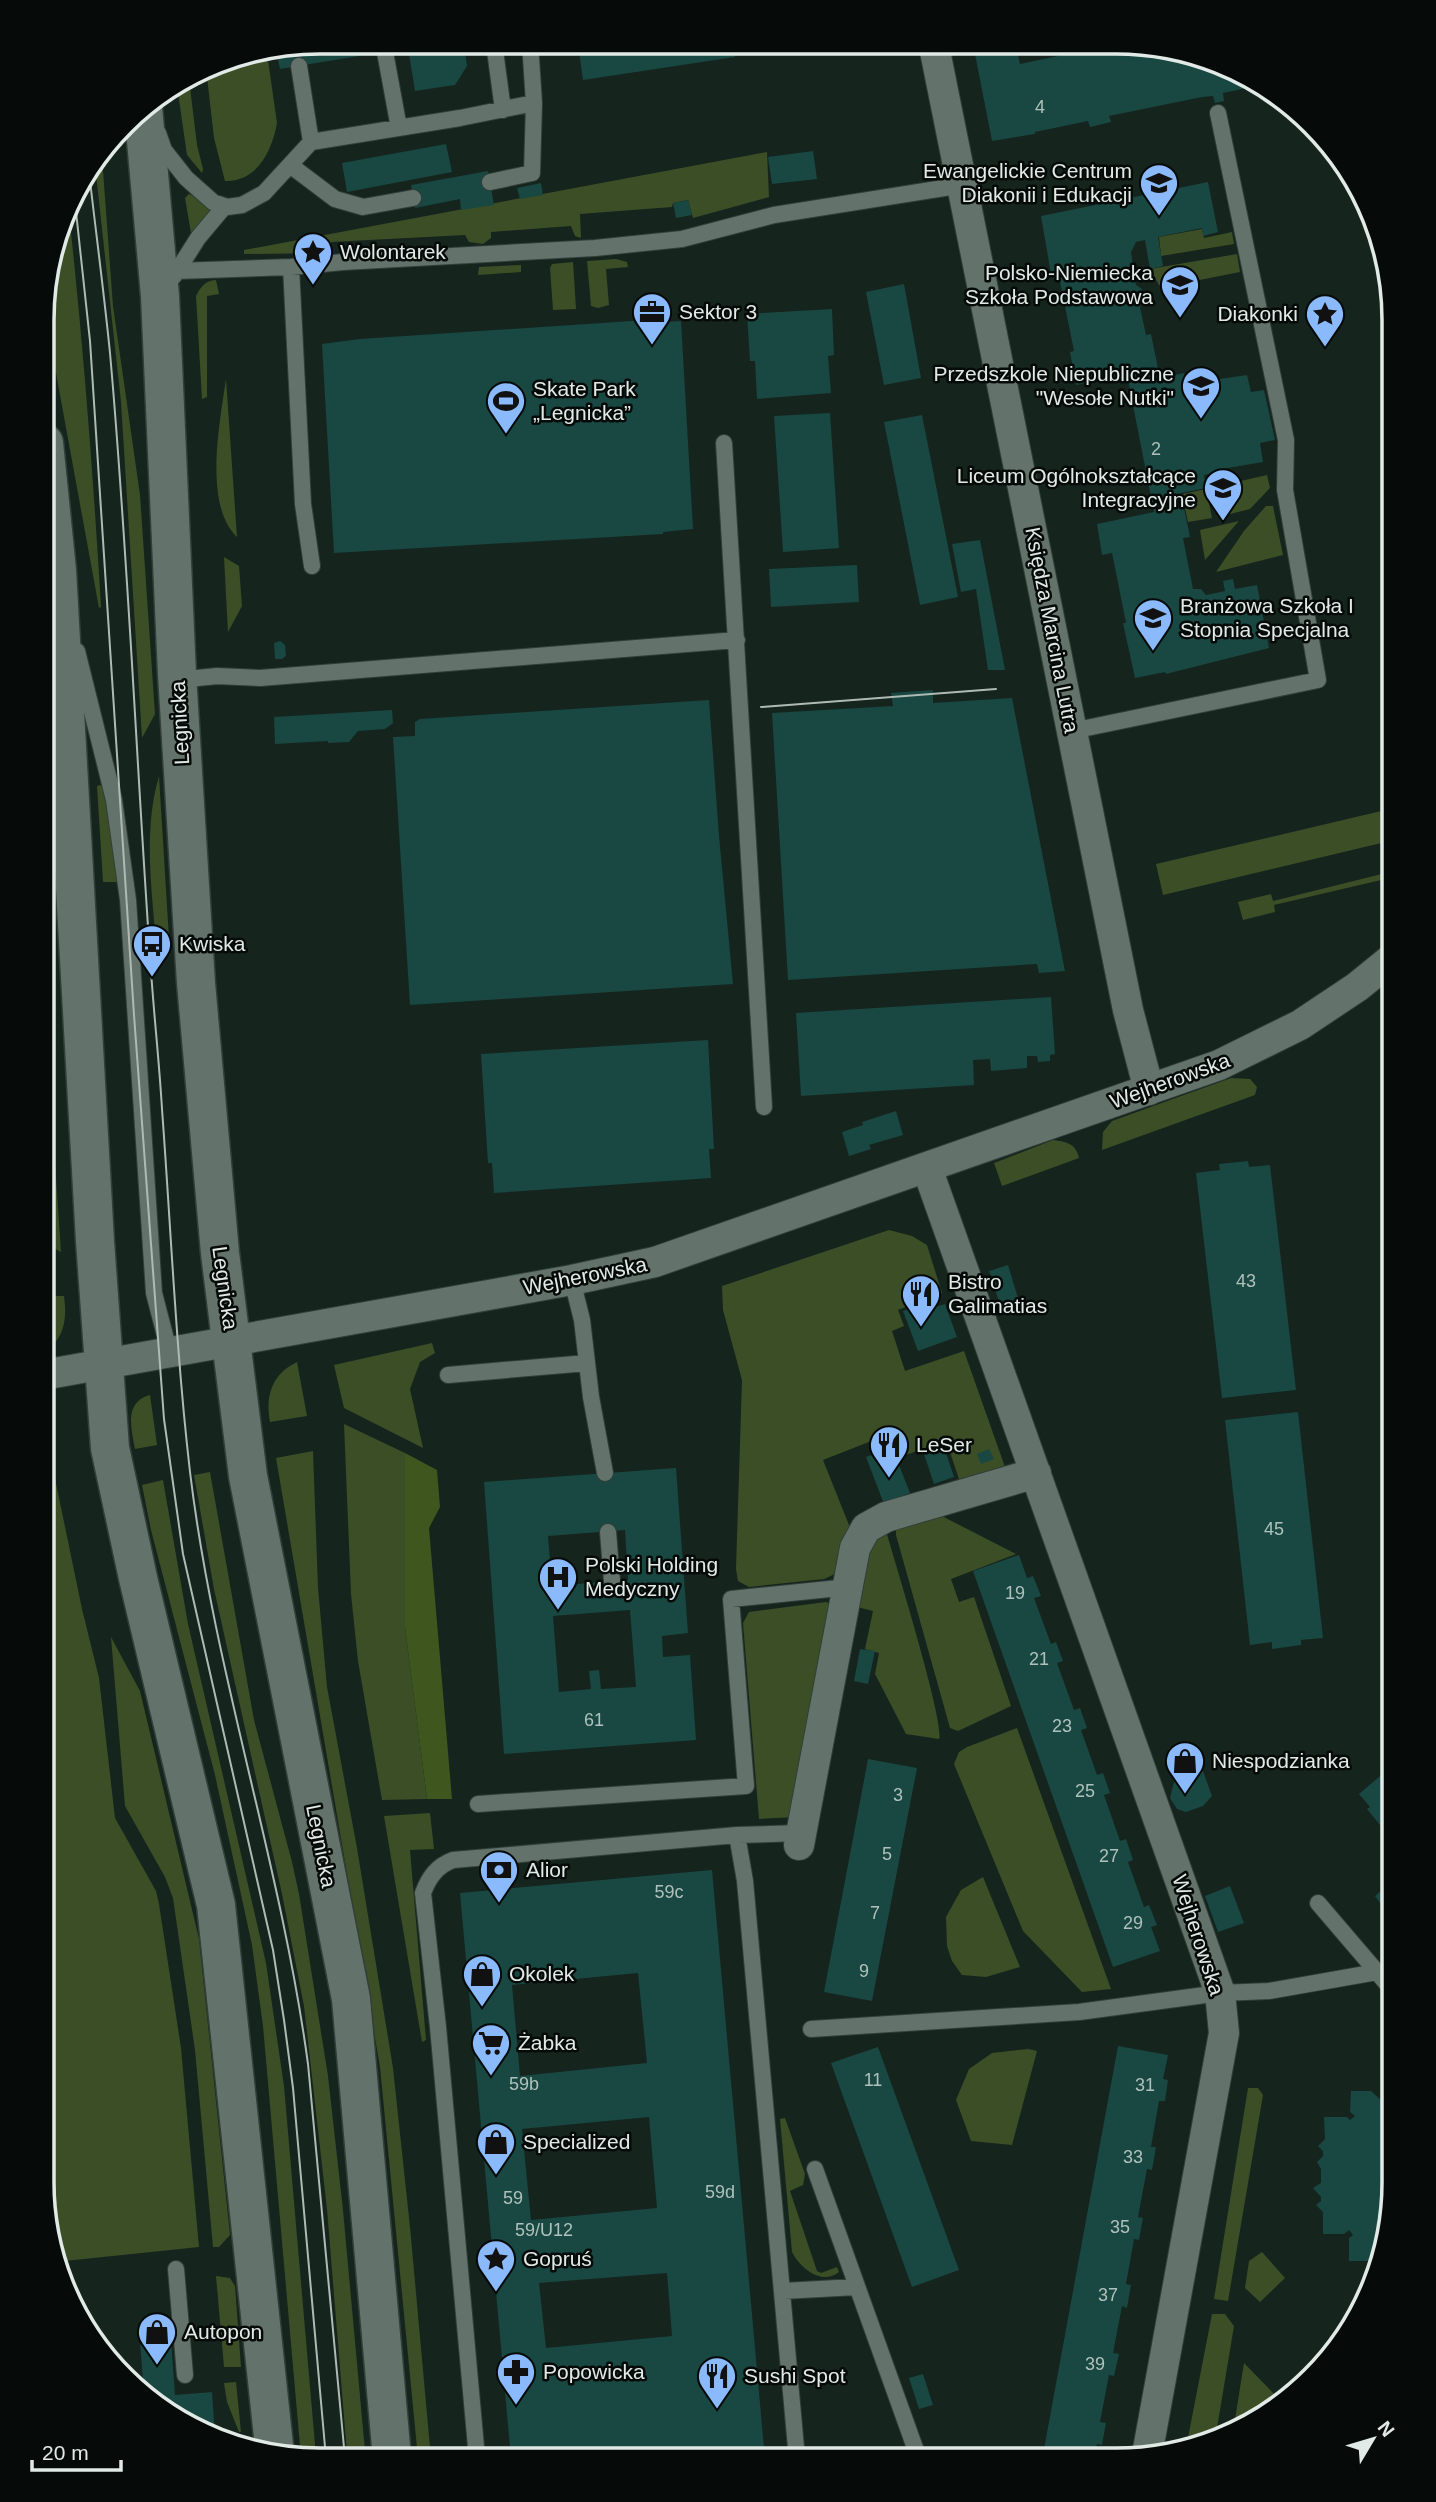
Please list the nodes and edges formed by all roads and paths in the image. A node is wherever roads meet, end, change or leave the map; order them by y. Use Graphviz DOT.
graph roads {
  1 [pos="385,54"];
  2 [pos="495,54"];
  3 [pos="531,54"];
  4 [pos="943,54"];
  5 [pos="299,66"];
  6 [pos="534,103"];
  7 [pos="503,110"];
  8 [pos="1218,113"];
  9 [pos="152,114"];
  10 [pos="144,121"];
  11 [pos="398,128"];
  12 [pos="311,142"];
  13 [pos="290,165"];
  14 [pos="490,181"];
  15 [pos="963,185"];
  16 [pos="413,198"];
  17 [pos="224,207"];
  18 [pos="291,267"];
  19 [pos="168,284"];
  20 [pos="724,443"];
  21 [pos="54,542"];
  22 [pos="312,566"];
  23 [pos="57,570"];
  24 [pos="737,640"];
  25 [pos="178,680"];
  26 [pos="1072,732"];
  27 [pos="1382,967"];
  28 [pos="1149,1090"];
  29 [pos="764,1107"];
  30 [pos="927,1168"];
  31 [pos="572,1280"];
  32 [pos="232,1341"];
  33 [pos="169,1351"];
  34 [pos="587,1363"];
  35 [pos="102,1364"];
  36 [pos="54,1374"];
  37 [pos="448,1375"];
  38 [pos="606,1473"];
  39 [pos="1036,1473"];
  40 [pos="608,1532"];
  41 [pos="612,1581"];
  42 [pos="849,1587"];
  43 [pos="478,1804"];
  44 [pos="737,1835"];
  45 [pos="800,1839"];
  46 [pos="1318,1903"];
  47 [pos="1377,1972"];
  48 [pos="1382,1978"];
  49 [pos="1220,1993"];
  50 [pos="811,2029"];
  51 [pos="815,2169"];
  52 [pos="176,2269"];
  53 [pos="856,2287"];
  54 [pos="783,2291"];
  55 [pos="185,2375"];
  56 [pos="274,2444"];
  57 [pos="1149,2445"];
  58 [pos="390,2448"];
  59 [pos="476,2448"];
  60 [pos="796,2448"];
  61 [pos="915,2448"];
  1 -- 11 [label="lane"];
  2 -- 7 [label="lane"];
  3 -- 6 [label="lane"];
  4 -- 15 [label="street, Księdza Marcina Lutra"];
  5 -- 12 [label="lane"];
  6 -- 7 [label="lane"];
  6 -- 14 [label="lane"];
  7 -- 11 [label="lane"];
  8 -- 26 [label="lane"];
  9 -- 17 [label="lane"];
  10 -- 19 [label="main road, Legnicka"];
  11 -- 12 [label="lane"];
  12 -- 13 [label="lane"];
  13 -- 16 [label="lane"];
  13 -- 17 [label="lane"];
  15 -- 18 [label="lane"];
  15 -- 26 [label="street, Księdza Marcina Lutra"];
  17 -- 19 [label="lane"];
  18 -- 19 [label="lane"];
  18 -- 22 [label="lane"];
  19 -- 25 [label="main road, Legnicka"];
  20 -- 24 [label="lane"];
  21 -- 23 [label="main road"];
  23 -- 33 [label="lane"];
  23 -- 35 [label="main road"];
  24 -- 25 [label="lane"];
  24 -- 29 [label="lane"];
  25 -- 32 [label="main road, Legnicka"];
  26 -- 28 [label="street, Księdza Marcina Lutra"];
  27 -- 28 [label="street, Wejherowska"];
  28 -- 30 [label="street, Wejherowska"];
  30 -- 31 [label="street, Wejherowska"];
  30 -- 39 [label="street, Wejherowska"];
  31 -- 32 [label="street, Wejherowska"];
  31 -- 34 [label="lane"];
  32 -- 33 [label="street, Wejherowska"];
  32 -- 58 [label="main road, Legnicka"];
  33 -- 35 [label="street, Wejherowska"];
  34 -- 37 [label="lane"];
  34 -- 38 [label="lane"];
  35 -- 36 [label="street"];
  35 -- 56 [label="main road"];
  39 -- 42 [label="street"];
  39 -- 49 [label="street, Wejherowska"];
  40 -- 41 [label="lane"];
  42 -- 43 [label="lane"];
  42 -- 45 [label="street"];
  44 -- 45 [label="lane"];
  44 -- 54 [label="lane"];
  44 -- 59 [label="lane"];
  46 -- 47 [label="lane"];
  47 -- 48 [label="lane"];
  47 -- 49 [label="lane"];
  49 -- 50 [label="lane"];
  49 -- 57 [label="street, Wejherowska"];
  51 -- 53 [label="lane"];
  52 -- 55 [label="lane"];
  53 -- 54 [label="lane"];
  53 -- 61 [label="lane"];
  54 -- 60 [label="lane"];
}
